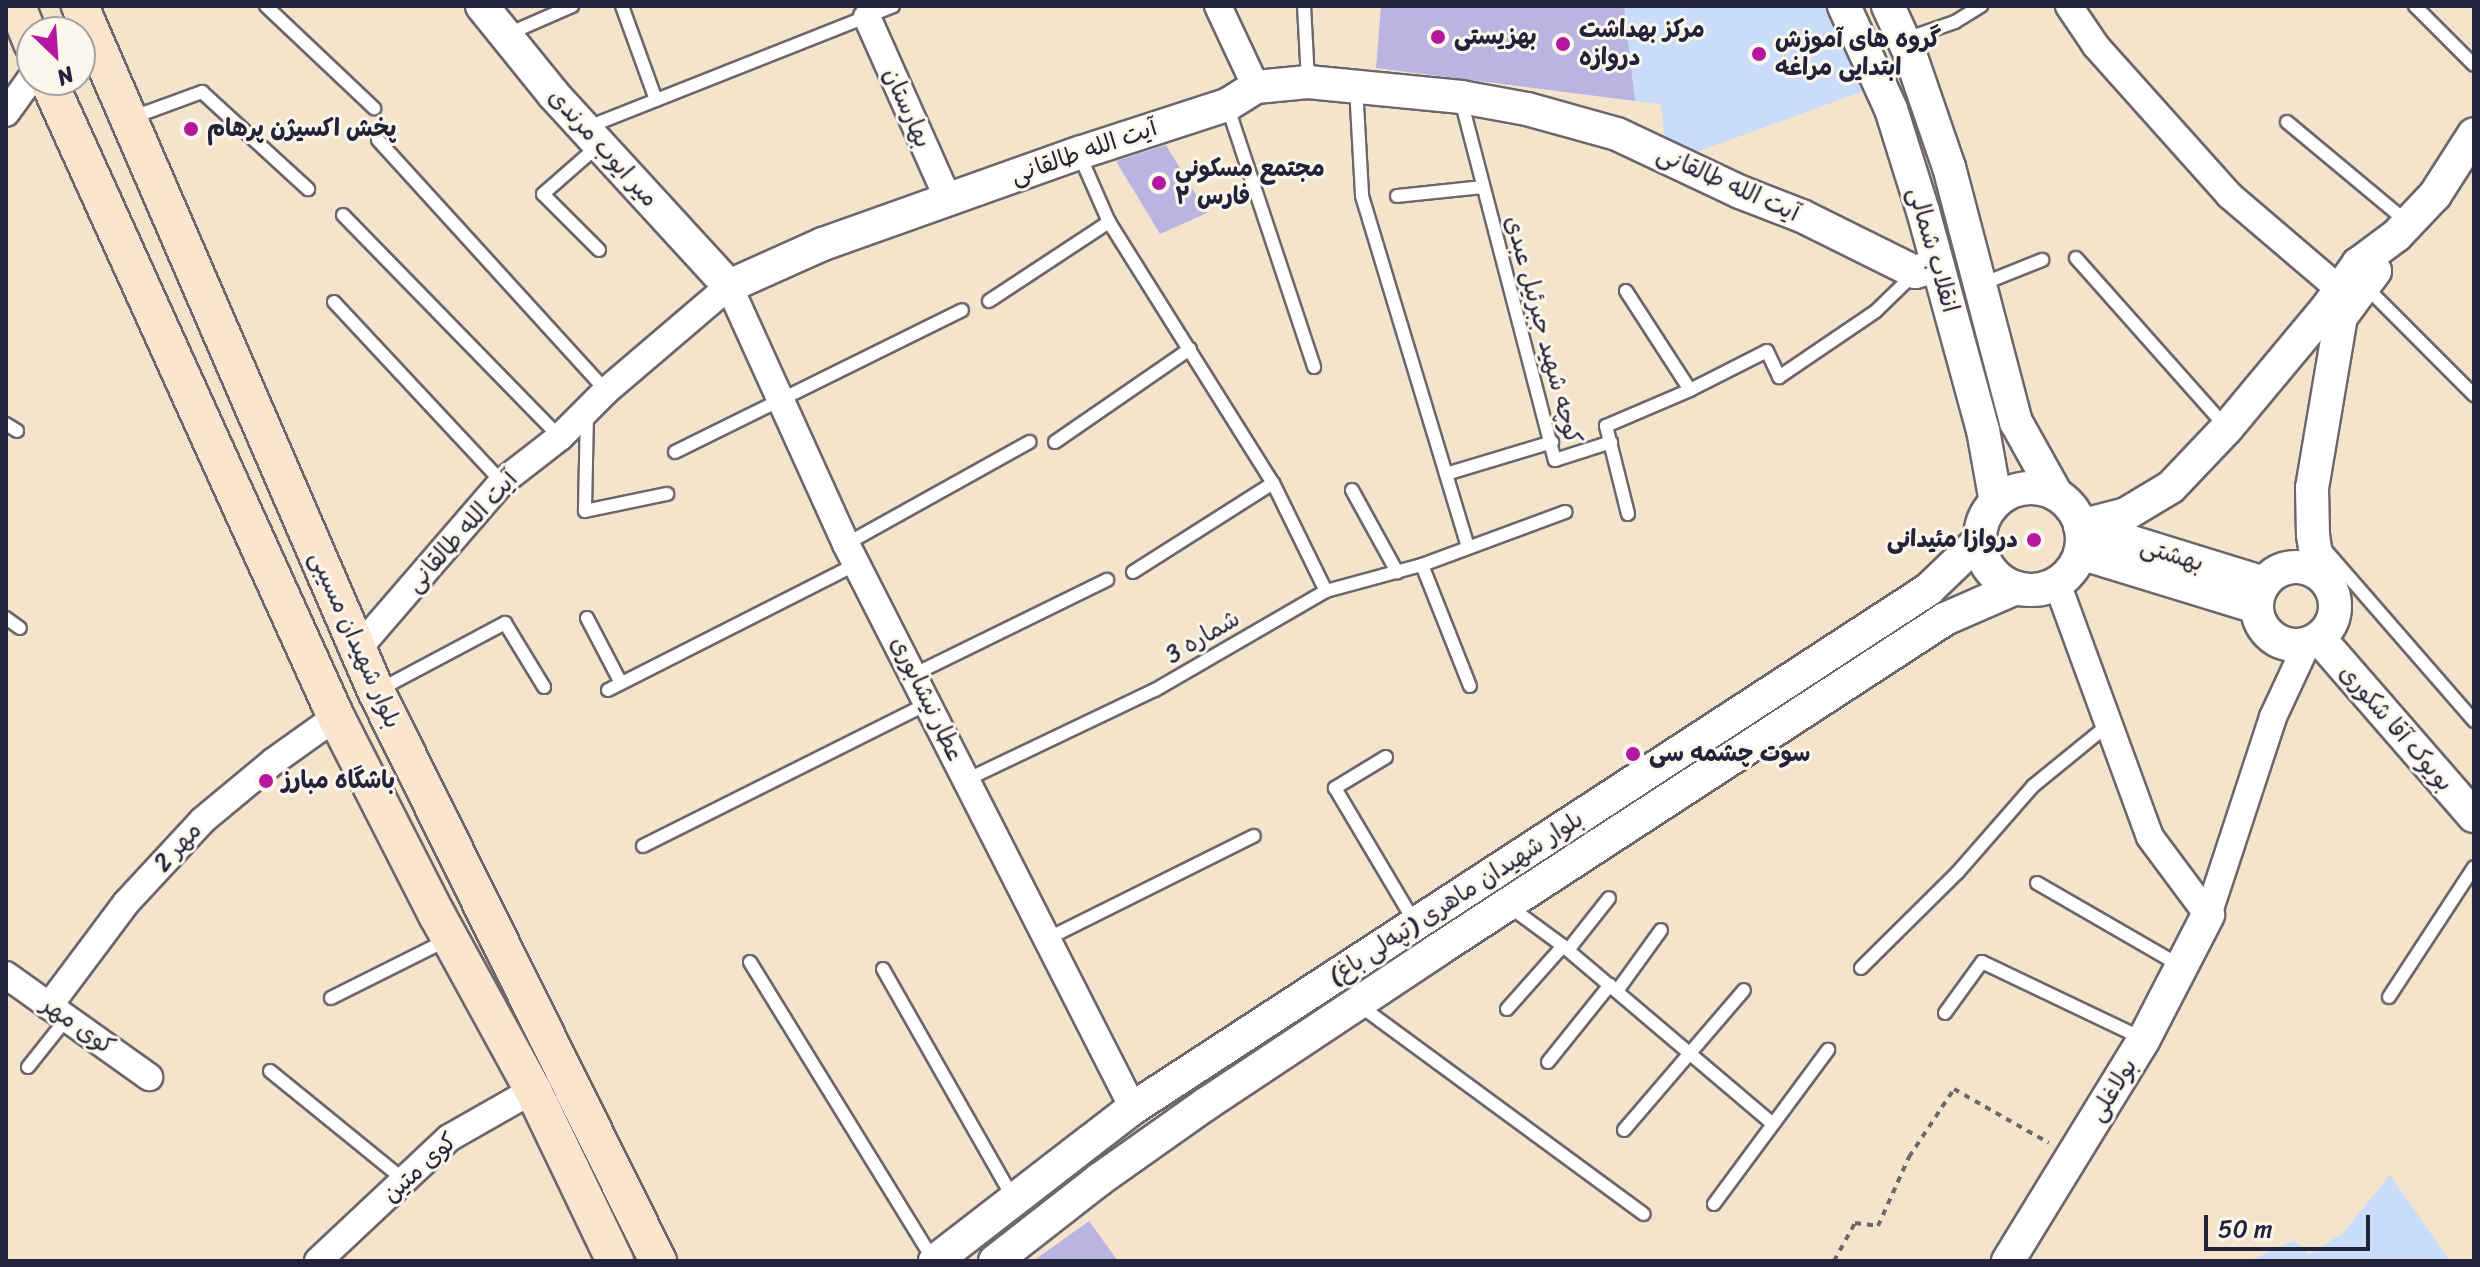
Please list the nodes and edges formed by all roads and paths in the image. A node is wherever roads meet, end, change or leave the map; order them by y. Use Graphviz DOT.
graph roads {
  1 [pos="80,6"];
  2 [pos="266,6"];
  3 [pos="482,6"];
  4 [pos="572,6"];
  5 [pos="622,6"];
  6 [pos="893,6"];
  7 [pos="1218,6"];
  8 [pos="1304,6"];
  9 [pos="1844,6"];
  10 [pos="1888,6"];
  11 [pos="1981,6"];
  12 [pos="2069,6"];
  13 [pos="2415,6"];
  14 [pos="867,17"];
  15 [pos="505,35"];
  16 [pos="1903,40"];
  17 [pos="2474,65"];
  18 [pos="1308,82"];
  19 [pos="1256,87"];
  20 [pos="1356,87"];
  21 [pos="18,96"];
  22 [pos="55,96"];
  23 [pos="1461,97"];
  24 [pos="656,100"];
  25 [pos="1227,105"];
  26 [pos="374,108"];
  27 [pos="6,113"];
  28 [pos="128,119"];
  29 [pos="2287,122"];
  30 [pos="2474,134"];
  31 [pos="592,137"];
  32 [pos="378,140"];
  33 [pos="1079,153"];
  34 [pos="1482,187"];
  35 [pos="308,189"];
  36 [pos="1397,196"];
  37 [pos="948,199"];
  38 [pos="343,215"];
  39 [pos="1109,222"];
  40 [pos="2403,230"];
  41 [pos="599,250"];
  42 [pos="2076,258"];
  43 [pos="2042,260"];
  44 [pos="1926,269"];
  45 [pos="1979,285"];
  46 [pos="729,286"];
  47 [pos="2351,289"];
  48 [pos="1626,291"];
  49 [pos="989,301"];
  50 [pos="334,302"];
  51 [pos="962,310"];
  52 [pos="1190,349"];
  53 [pos="1314,367"];
  54 [pos="1690,390"];
  55 [pos="606,391"];
  56 [pos="2474,395"];
  57 [pos="778,401"];
  58 [pos="587,410"];
  59 [pos="2227,428"];
  60 [pos="560,437"];
  61 [pos="1029,442"];
  62 [pos="1055,442"];
  63 [pos="1552,442"];
  64 [pos="1611,442"];
  65 [pos="675,452"];
  66 [pos="1446,474"];
  67 [pos="502,482"];
  68 [pos="1273,483"];
  69 [pos="1352,490"];
  70 [pos="667,494"];
  71 [pos="2056,494"];
  72 [pos="1996,502"];
  73 [pos="1565,512"];
  74 [pos="1628,514"];
  75 [pos="2313,535"];
  76 [pos="2080,539"];
  77 [pos="1980,540"];
  78 [pos="1468,547"];
  79 [pos="852,554"];
  80 [pos="1422,565"];
  81 [pos="1133,572"];
  82 [pos="1397,572"];
  83 [pos="2319,573"];
  84 [pos="1107,580"];
  85 [pos="2057,583"];
  86 [pos="2016,588"];
  87 [pos="1326,591"];
  88 [pos="2260,595"];
  89 [pos="6,618"];
  90 [pos="587,618"];
  91 [pos="20,628"];
  92 [pos="2313,641"];
  93 [pos="357,650"];
  94 [pos="915,674"];
  95 [pos="621,683"];
  96 [pos="1470,686"];
  97 [pos="544,687"];
  98 [pos="608,690"];
  99 [pos="376,691"];
  100 [pos="929,703"];
  101 [pos="336,717"];
  102 [pos="2474,721"];
  103 [pos="2109,724"];
  104 [pos="1386,757"];
  105 [pos="966,780"];
  106 [pos="2474,816"];
  107 [pos="1254,836"];
  108 [pos="643,846"];
  109 [pos="2474,867"];
  110 [pos="2037,883"];
  111 [pos="1609,898"];
  112 [pos="1508,905"];
  113 [pos="2208,915"];
  114 [pos="1415,923"];
  115 [pos="1661,930"];
  116 [pos="450,938"];
  117 [pos="1047,939"];
  118 [pos="1565,948"];
  119 [pos="750,962"];
  120 [pos="2182,966"];
  121 [pos="1861,968"];
  122 [pos="883,969"];
  123 [pos="6,975"];
  124 [pos="1614,988"];
  125 [pos="1744,990"];
  126 [pos="2389,997"];
  127 [pos="331,998"];
  128 [pos="1358,1004"];
  129 [pos="1507,1009"];
  130 [pos="58,1012"];
  131 [pos="1945,1013"];
  132 [pos="2144,1039"];
  133 [pos="1828,1050"];
  134 [pos="1691,1054"];
  135 [pos="1548,1062"];
  136 [pos="28,1067"];
  137 [pos="270,1071"];
  138 [pos="149,1077"];
  139 [pos="533,1090"];
  140 [pos="1133,1108"];
  141 [pos="1773,1124"];
  142 [pos="1624,1130"];
  143 [pos="2072,1156"];
  144 [pos="404,1180"];
  145 [pos="1014,1200"];
  146 [pos="1714,1204"];
  147 [pos="1643,1214"];
  148 [pos="318,1261"];
  149 [pos="615,1261"];
  150 [pos="658,1261"];
  151 [pos="935,1261"];
  152 [pos="995,1261"];
  153 [pos="1834,1261"];
  154 [pos="2008,1261"];
  1 -- 28 [label="main road, بلوار شهیدان مسیبی"];
  2 -- 26 [label="lane"];
  3 -- 15 [label="street, میر ایوب مرندی"];
  4 -- 15 [label="lane"];
  5 -- 24 [label="lane"];
  6 -- 14 [label="lane"];
  7 -- 19 [label="street"];
  8 -- 18 [label="lane"];
  9 -- 44 [label="street, انقلاب شمالی"];
  10 -- 16 [label="street, انقلاب شمالی"];
  11 -- 16 [label="lane"];
  12 -- 47 [label="street"];
  13 -- 17 [label="lane"];
  14 -- 24 [label="lane"];
  14 -- 37 [label="street, بهارستان"];
  15 -- 31 [label="street, میر ایوب مرندی"];
  16 -- 45 [label="street, انقلاب شمالی"];
  18 -- 19 [label="street, آیت الله طالقانی"];
  18 -- 20 [label="street, آیت الله طالقانی"];
  19 -- 25 [label="street, آیت الله طالقانی"];
  20 -- 23 [label="street, آیت الله طالقانی"];
  20 -- 66 [label="lane"];
  21 -- 27 [label="street"];
  22 -- 101 [label="main road, بلوار شهیدان مسیبی"];
  23 -- 34 [label="lane, کوچه شهید جبرئیل عبدی"];
  23 -- 44 [label="street, آیت الله طالقانی"];
  24 -- 31 [label="lane"];
  25 -- 33 [label="street, آیت الله طالقانی"];
  25 -- 53 [label="lane"];
  28 -- 35 [label="lane"];
  28 -- 93 [label="main road, بلوار شهیدان مسیبی"];
  29 -- 40 [label="lane"];
  30 -- 40 [label="street"];
  31 -- 41 [label="lane"];
  31 -- 46 [label="street, میر ایوب مرندی"];
  32 -- 55 [label="lane"];
  33 -- 37 [label="street, آیت الله طالقانی"];
  33 -- 39 [label="lane"];
  34 -- 36 [label="lane"];
  34 -- 63 [label="lane, کوچه شهید جبرئیل عبدی"];
  37 -- 46 [label="street, آیت الله طالقانی"];
  38 -- 60 [label="lane"];
  39 -- 49 [label="lane"];
  39 -- 52 [label="lane"];
  40 -- 47 [label="street"];
  42 -- 59 [label="lane"];
  43 -- 45 [label="lane"];
  44 -- 54 [label="lane, کوچه شهید جبرئیل عبدی"];
  44 -- 72 [label="street, انقلاب شمالی"];
  45 -- 71 [label="street, انقلاب شمالی"];
  46 -- 55 [label="street, آیت الله طالقانی"];
  46 -- 57 [label="street, عطار نیشابوری"];
  47 -- 56 [label="lane"];
  47 -- 59 [label="street"];
  47 -- 75 [label="street"];
  48 -- 54 [label="lane"];
  50 -- 67 [label="lane"];
  51 -- 57 [label="lane"];
  52 -- 62 [label="lane"];
  52 -- 68 [label="lane"];
  54 -- 64 [label="lane, کوچه شهید جبرئیل عبدی"];
  55 -- 58 [label="street, آیت الله طالقانی"];
  57 -- 65 [label="lane"];
  57 -- 79 [label="street, عطار نیشابوری"];
  58 -- 60 [label="street, آیت الله طالقانی"];
  58 -- 70 [label="lane"];
  59 -- 76 [label="street"];
  60 -- 67 [label="street, آیت الله طالقانی"];
  61 -- 79 [label="lane"];
  63 -- 64 [label="lane, کوچه شهید جبرئیل عبدی"];
  63 -- 66 [label="lane"];
  64 -- 74 [label="lane"];
  66 -- 78 [label="lane"];
  67 -- 93 [label="street, آیت الله طالقانی"];
  68 -- 81 [label="lane"];
  68 -- 87 [label="lane"];
  69 -- 82 [label="lane"];
  71 -- 72 [label="street"];
  71 -- 76 [label="street"];
  72 -- 77 [label="street"];
  73 -- 78 [label="lane, شماره 3"];
  75 -- 83 [label="street"];
  75 -- 102 [label="lane"];
  76 -- 85 [label="street"];
  76 -- 88 [label="street, بهشتی"];
  77 -- 86 [label="street"];
  77 -- 114 [label="street, بلوار شهیدان ماهری (تپه‌لی باغ)"];
  78 -- 80 [label="lane, شماره 3"];
  79 -- 94 [label="street, عطار نیشابوری"];
  79 -- 95 [label="lane"];
  80 -- 82 [label="lane, شماره 3"];
  80 -- 96 [label="lane"];
  82 -- 87 [label="lane, شماره 3"];
  83 -- 88 [label="street"];
  83 -- 92 [label="street"];
  84 -- 94 [label="lane"];
  85 -- 86 [label="street"];
  85 -- 103 [label="street"];
  86 -- 112 [label="street, بلوار شهیدان ماهری (تپه‌لی باغ)"];
  87 -- 105 [label="lane, شماره 3"];
  88 -- 92 [label="street"];
  89 -- 91 [label="lane"];
  90 -- 95 [label="lane"];
  92 -- 106 [label="street, بویوک آقا شکوری"];
  92 -- 113 [label="street, بولاغلی"];
  93 -- 99 [label="main road, بلوار شهیدان مسیبی"];
  94 -- 100 [label="street, عطار نیشابوری"];
  95 -- 98 [label="lane"];
  97 -- 99 [label="lane"];
  99 -- 150 [label="main road, بلوار شهیدان مسیبی"];
  100 -- 105 [label="street, عطار نیشابوری"];
  100 -- 108 [label="lane"];
  101 -- 116 [label="main road, بلوار شهیدان مسیبی"];
  101 -- 130 [label="street, مهر 2"];
  103 -- 113 [label="street"];
  103 -- 121 [label="lane"];
  104 -- 114 [label="lane"];
  105 -- 117 [label="street, عطار نیشابوری"];
  107 -- 117 [label="lane"];
  109 -- 126 [label="lane"];
  110 -- 120 [label="lane"];
  111 -- 118 [label="lane"];
  112 -- 118 [label="lane"];
  112 -- 128 [label="street, بلوار شهیدان ماهری (تپه‌لی باغ)"];
  113 -- 120 [label="street, بولاغلی"];
  114 -- 140 [label="street, بلوار شهیدان ماهری (تپه‌لی باغ)"];
  115 -- 124 [label="lane"];
  116 -- 127 [label="lane"];
  116 -- 139 [label="main road, بلوار شهیدان مسیبی"];
  117 -- 140 [label="street, عطار نیشابوری"];
  118 -- 124 [label="lane"];
  118 -- 129 [label="lane"];
  119 -- 151 [label="lane"];
  120 -- 132 [label="street, بولاغلی"];
  122 -- 145 [label="lane"];
  123 -- 130 [label="street, کوی مهر"];
  124 -- 134 [label="lane"];
  124 -- 135 [label="lane"];
  125 -- 134 [label="lane"];
  128 -- 147 [label="lane"];
  128 -- 152 [label="street, بلوار شهیدان ماهری (تپه‌لی باغ)"];
  130 -- 136 [label="lane"];
  130 -- 138 [label="street, کوی مهر"];
  131 -- 132 [label="lane"];
  132 -- 143 [label="street, بولاغلی"];
  133 -- 141 [label="lane"];
  134 -- 141 [label="lane"];
  134 -- 142 [label="lane"];
  137 -- 144 [label="lane"];
  139 -- 144 [label="street, کوی متین"];
  139 -- 149 [label="main road, بلوار شهیدان مسیبی"];
  140 -- 145 [label="street, بلوار شهیدان ماهری (تپه‌لی باغ)"];
  141 -- 146 [label="lane"];
  143 -- 153 [label="path"];
  143 -- 154 [label="street, بولاغلی"];
  144 -- 148 [label="street, کوی متین"];
  145 -- 151 [label="street, بلوار شهیدان ماهری (تپه‌لی باغ)"];
}
